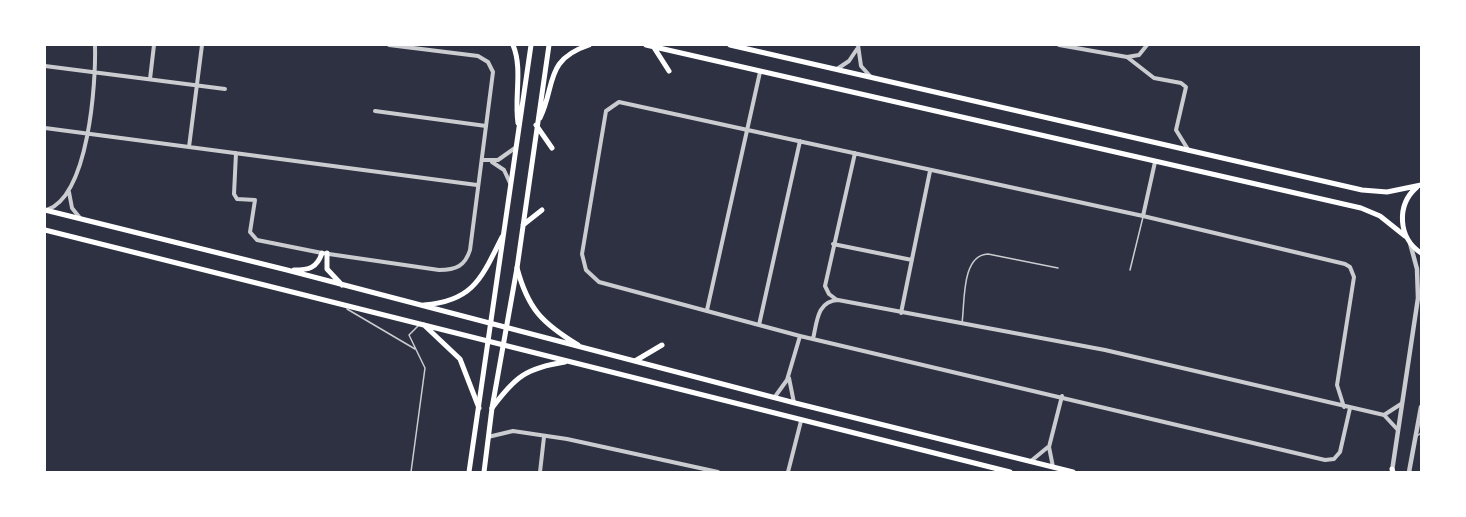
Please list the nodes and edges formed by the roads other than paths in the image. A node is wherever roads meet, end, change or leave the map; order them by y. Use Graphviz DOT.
graph roads {
  1 [pos="95,45"];
  2 [pos="154,45"];
  3 [pos="202,45"];
  4 [pos="389,45"];
  5 [pos="513,45"];
  6 [pos="531,45"];
  7 [pos="549,45"];
  8 [pos="589,45"];
  9 [pos="730,45"];
  10 [pos="1059,45"];
  11 [pos="1147,45"];
  12 [pos="649,46"];
  13 [pos="858,47"];
  14 [pos="1127,57"];
  15 [pos="45,66"];
  16 [pos="836,70"];
  17 [pos="669,71"];
  18 [pos="95,72"];
  19 [pos="760,72"];
  20 [pos="150,79"];
  21 [pos="874,80"];
  22 [pos="197,85"];
  23 [pos="225,89"];
  24 [pos="375,111"];
  25 [pos="536,125"];
  26 [pos="486,126"];
  27 [pos="45,128"];
  28 [pos="518,129"];
  29 [pos="748,129"];
  30 [pos="88,133"];
  31 [pos="800,141"];
  32 [pos="189,147"];
  33 [pos="515,148"];
  34 [pos="552,148"];
  35 [pos="1190,152"];
  36 [pos="236,153"];
  37 [pos="855,153"];
  38 [pos="482,160"];
  39 [pos="492,161"];
  40 [pos="1155,162"];
  41 [pos="930,171"];
  42 [pos="510,184"];
  43 [pos="1421,185"];
  44 [pos="477,186"];
  45 [pos="69,192"];
  46 [pos="45,210"];
  47 [pos="542,210"];
  48 [pos="1143,216"];
  49 [pos="83,220"];
  50 [pos="524,225"];
  51 [pos="45,230"];
  52 [pos="1406,236"];
  53 [pos="502,237"];
  54 [pos="1410,243"];
  55 [pos="833,244"];
  56 [pos="324,253"];
  57 [pos="1421,253"];
  58 [pos="912,260"];
  59 [pos="518,268"];
  60 [pos="1058,268"];
  61 [pos="287,270"];
  62 [pos="1130,270"];
  63 [pos="343,286"];
  64 [pos="838,300"];
  65 [pos="341,303"];
  66 [pos="418,305"];
  67 [pos="707,310"];
  68 [pos="901,313"];
  69 [pos="423,323"];
  70 [pos="962,324"];
  71 [pos="759,325"];
  72 [pos="491,326"];
  73 [pos="506,329"];
  74 [pos="800,336"];
  75 [pos="813,339"];
  76 [pos="489,341"];
  77 [pos="503,345"];
  78 [pos="662,345"];
  79 [pos="416,350"];
  80 [pos="584,350"];
  81 [pos="635,361"];
  82 [pos="568,362"];
  83 [pos="790,375"];
  84 [pos="1062,396"];
  85 [pos="774,398"];
  86 [pos="795,403"];
  87 [pos="1401,404"];
  88 [pos="1344,406"];
  89 [pos="1421,407"];
  90 [pos="479,408"];
  91 [pos="492,408"];
  92 [pos="1350,408"];
  93 [pos="1384,415"];
  94 [pos="801,421"];
  95 [pos="1397,429"];
  96 [pos="1421,433"];
  97 [pos="1416,436"];
  98 [pos="488,437"];
  99 [pos="544,437"];
  100 [pos="1049,447"];
  101 [pos="1031,461"];
  102 [pos="1053,467"];
  103 [pos="993,470"];
  104 [pos="1392,471"];
  105 [pos="411,472"];
  106 [pos="469,472"];
  107 [pos="484,472"];
  108 [pos="540,472"];
  109 [pos="718,472"];
  110 [pos="788,472"];
  111 [pos="1010,472"];
  112 [pos="1073,472"];
  113 [pos="1410,472"];
  1 -- 18 [label="street"];
  2 -- 20 [label="street"];
  3 -- 22 [label="street"];
  4 -- 26 [label="street"];
  5 -- 28 [label="main road"];
  6 -- 28 [label="main road"];
  7 -- 25 [label="main road"];
  8 -- 25 [label="main road"];
  9 -- 16 [label="main road"];
  10 -- 14 [label="street"];
  11 -- 14 [label="street"];
  12 -- 17 [label="main road"];
  12 -- 19 [label="main road"];
  13 -- 16 [label="street"];
  13 -- 21 [label="street"];
  14 -- 35 [label="street"];
  15 -- 18 [label="street"];
  16 -- 21 [label="main road"];
  18 -- 20 [label="street"];
  18 -- 30 [label="street"];
  19 -- 29 [label="street"];
  19 -- 40 [label="main road"];
  20 -- 22 [label="street"];
  21 -- 35 [label="main road"];
  22 -- 23 [label="street"];
  22 -- 32 [label="street"];
  24 -- 26 [label="street"];
  25 -- 34 [label="main road"];
  25 -- 50 [label="main road"];
  26 -- 38 [label="street"];
  27 -- 30 [label="street"];
  28 -- 33 [label="main road"];
  29 -- 31 [label="street"];
  29 -- 67 [label="street"];
  29 -- 67 [label="street"];
  30 -- 32 [label="street"];
  30 -- 45 [label="street"];
  31 -- 37 [label="street"];
  31 -- 71 [label="street"];
  32 -- 36 [label="street"];
  33 -- 39 [label="street"];
  33 -- 42 [label="main road"];
  35 -- 43 [label="main road"];
  36 -- 44 [label="street"];
  36 -- 56 [label="street"];
  37 -- 41 [label="street"];
  37 -- 55 [label="street"];
  38 -- 39 [label="street"];
  38 -- 44 [label="street"];
  39 -- 42 [label="street"];
  40 -- 48 [label="street"];
  40 -- 52 [label="main road"];
  41 -- 48 [label="street"];
  41 -- 58 [label="street"];
  42 -- 53 [label="main road"];
  43 -- 52 [label="main road"];
  44 -- 56 [label="street"];
  45 -- 46 [label="street"];
  45 -- 49 [label="street"];
  46 -- 49 [label="main road"];
  47 -- 50 [label="main road"];
  48 -- 62 [label="lane"];
  48 -- 88 [label="street"];
  49 -- 61 [label="main road"];
  50 -- 59 [label="main road"];
  51 -- 65 [label="main road"];
  52 -- 54 [label="main road"];
  53 -- 66 [label="main road"];
  53 -- 72 [label="main road"];
  54 -- 57 [label="main road"];
  54 -- 87 [label="street"];
  55 -- 58 [label="street"];
  55 -- 64 [label="street"];
  56 -- 61 [label="main road"];
  56 -- 63 [label="main road"];
  58 -- 68 [label="street"];
  59 -- 73 [label="main road"];
  59 -- 80 [label="main road"];
  60 -- 70 [label="lane"];
  61 -- 63 [label="main road"];
  63 -- 66 [label="main road"];
  64 -- 68 [label="street"];
  64 -- 75 [label="street"];
  65 -- 69 [label="main road"];
  65 -- 79 [label="lane"];
  66 -- 72 [label="main road"];
  67 -- 71 [label="street"];
  68 -- 70 [label="street"];
  69 -- 76 [label="main road"];
  69 -- 79 [label="lane"];
  69 -- 90 [label="main road"];
  70 -- 88 [label="street"];
  71 -- 74 [label="street"];
  72 -- 73 [label="main road"];
  72 -- 76 [label="main road"];
  73 -- 77 [label="main road"];
  73 -- 80 [label="main road"];
  74 -- 75 [label="street"];
  74 -- 83 [label="street"];
  75 -- 84 [label="street"];
  76 -- 77 [label="main road"];
  76 -- 90 [label="main road"];
  77 -- 82 [label="main road"];
  77 -- 91 [label="main road"];
  78 -- 81 [label="main road"];
  79 -- 105 [label="lane"];
  80 -- 81 [label="main road"];
  81 -- 85 [label="main road"];
  82 -- 91 [label="main road"];
  82 -- 94 [label="main road"];
  83 -- 85 [label="street"];
  83 -- 86 [label="street"];
  84 -- 92 [label="street"];
  84 -- 100 [label="street"];
  85 -- 86 [label="main road"];
  86 -- 101 [label="main road"];
  87 -- 93 [label="street"];
  87 -- 95 [label="street"];
  88 -- 92 [label="street"];
  89 -- 97 [label="street"];
  90 -- 106 [label="main road"];
  91 -- 98 [label="main road"];
  92 -- 93 [label="street"];
  93 -- 95 [label="street"];
  94 -- 103 [label="main road"];
  94 -- 110 [label="street"];
  95 -- 104 [label="street"];
  96 -- 97 [label="lane"];
  97 -- 113 [label="street"];
  98 -- 99 [label="street"];
  98 -- 107 [label="main road"];
  99 -- 108 [label="street"];
  99 -- 109 [label="street"];
  100 -- 101 [label="street"];
  100 -- 102 [label="street"];
  101 -- 102 [label="main road"];
  102 -- 112 [label="main road"];
  103 -- 111 [label="main road"];
}
